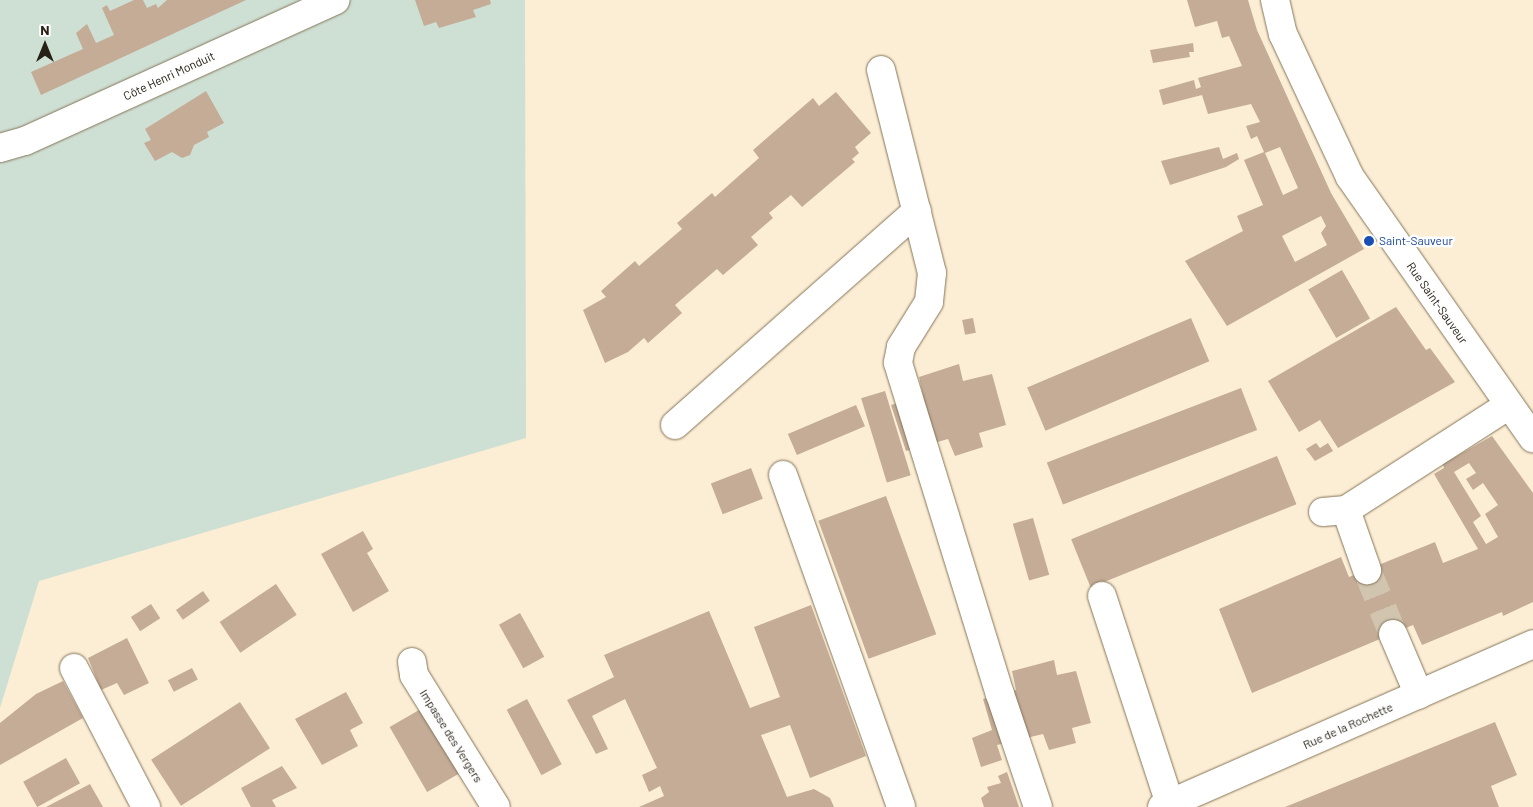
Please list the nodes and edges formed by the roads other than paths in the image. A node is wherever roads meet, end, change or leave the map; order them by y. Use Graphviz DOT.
graph roads {
  1 [pos="336,0"];
  2 [pos="1275,0"];
  3 [pos="882,70"];
  4 [pos="0,148"];
  5 [pos="917,211"];
  6 [pos="1509,405"];
  7 [pos="675,425"];
  8 [pos="1533,438"];
  9 [pos="782,475"];
  10 [pos="1367,570"];
  11 [pos="1102,596"];
  12 [pos="1394,634"];
  13 [pos="1533,644"];
  14 [pos="412,662"];
  15 [pos="74,668"];
  16 [pos="1419,694"];
  17 [pos="1166,805"];
  18 [pos="146,807"];
  19 [pos="496,807"];
  20 [pos="901,807"];
  21 [pos="1038,807"];
  1 -- 4 [label="street, Côte Henri Monduit"];
  2 -- 6 [label="street, Rue Saint-Sauveur"];
  3 -- 5 [label="street"];
  5 -- 7 [label="street"];
  5 -- 21 [label="street"];
  6 -- 8 [label="street, Rue Saint-Sauveur"];
  6 -- 10 [label="street"];
  9 -- 20 [label="street"];
  11 -- 17 [label="street"];
  12 -- 16 [label="street"];
  13 -- 16 [label="street, Rue de la Rochette"];
  14 -- 19 [label="street, Impasse des Vergers"];
  15 -- 18 [label="street"];
  16 -- 17 [label="street, Rue de la Rochette"];
}
